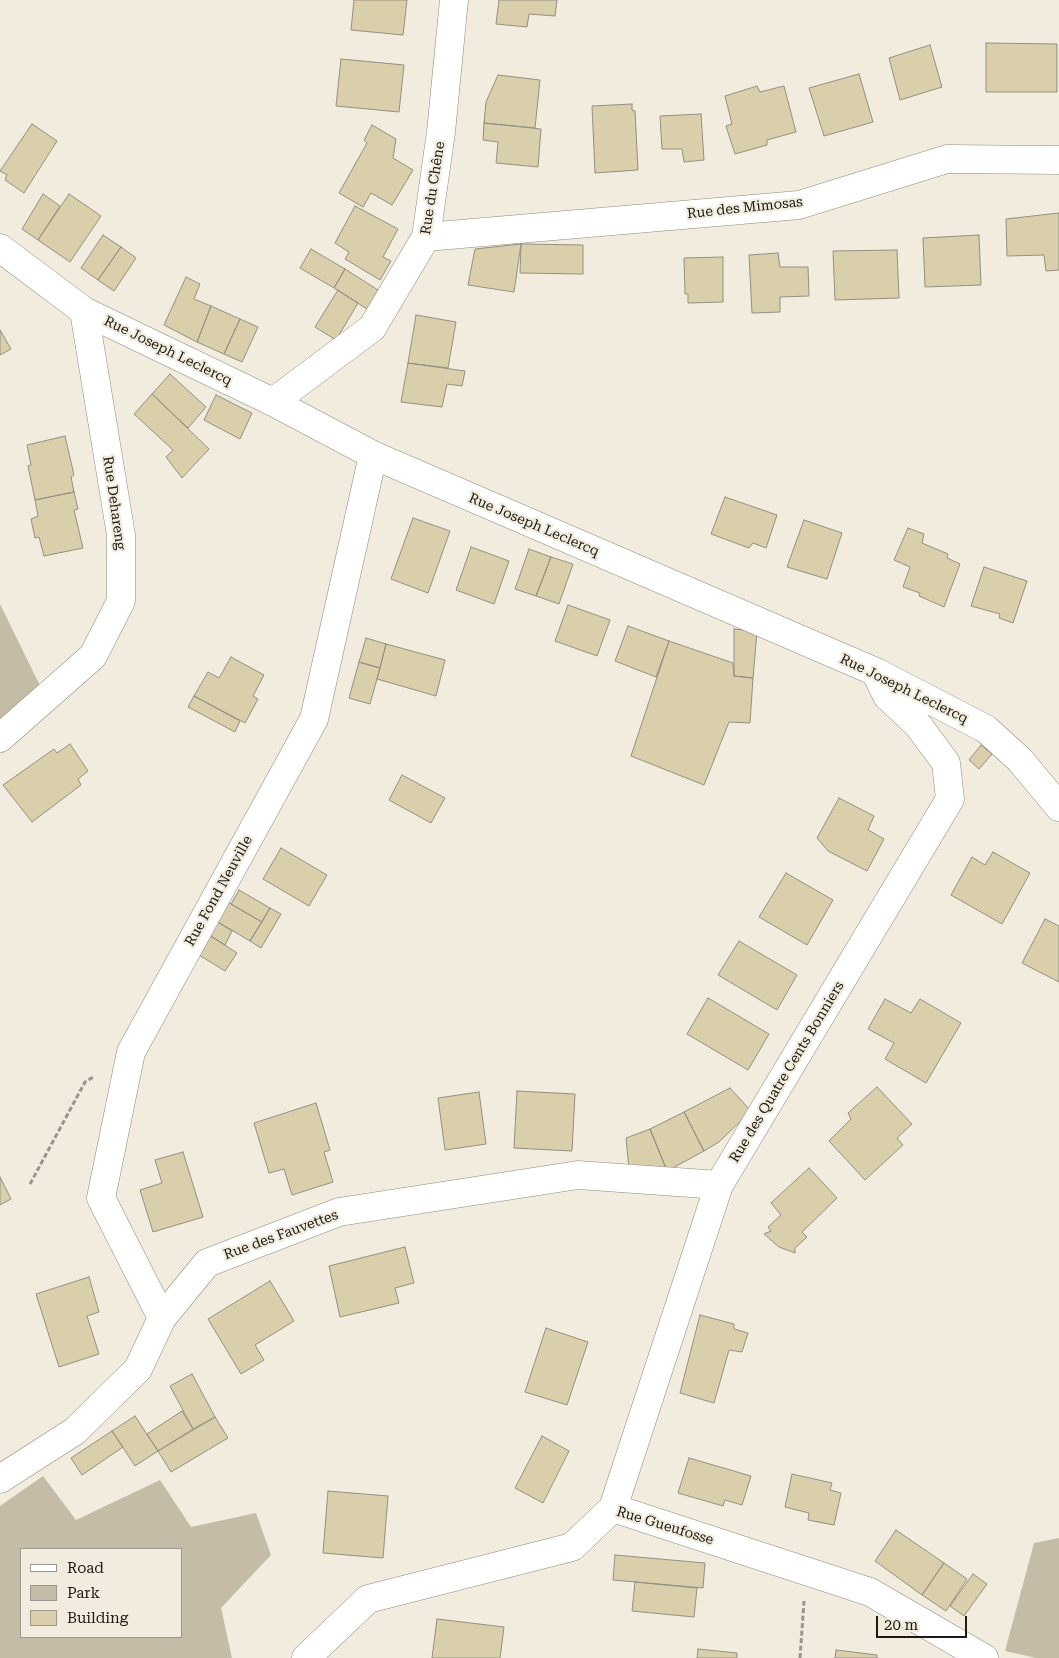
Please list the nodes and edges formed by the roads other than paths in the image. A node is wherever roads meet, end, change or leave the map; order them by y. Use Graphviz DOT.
graph roads {
  1 [pos="454,0"];
  2 [pos="1059,160"];
  3 [pos="426,237"];
  4 [pos="0,248"];
  5 [pos="84,311"];
  6 [pos="273,402"];
  7 [pos="373,455"];
  8 [pos="876,672"];
  9 [pos="0,738"];
  10 [pos="1059,807"];
  11 [pos="718,1185"];
  12 [pos="162,1318"];
  13 [pos="0,1479"];
  14 [pos="613,1508"];
  15 [pos="306,1658"];
  16 [pos="984,1658"];
  1 -- 3 [label="street, Rue du Chêne"];
  2 -- 3 [label="street, Rue des Mimosas"];
  3 -- 6 [label="street, Rue du Chêne"];
  4 -- 5 [label="street, Rue Joseph Leclercq"];
  5 -- 6 [label="street, Rue Joseph Leclercq"];
  5 -- 9 [label="street, Rue Dehareng"];
  6 -- 7 [label="street, Rue Joseph Leclercq"];
  7 -- 8 [label="street, Rue Joseph Leclercq"];
  7 -- 12 [label="street, Rue Fond Neuville"];
  8 -- 10 [label="street, Rue Joseph Leclercq"];
  8 -- 11 [label="street, Rue des Quatre Cents Bonniers"];
  11 -- 12 [label="street, Rue des Fauvettes"];
  11 -- 14 [label="street, Rue des Quatre Cents Bonniers"];
  12 -- 13 [label="street, Rue des Fauvettes"];
  14 -- 15 [label="street, Rue Gueufosse"];
  14 -- 16 [label="street, Rue Gueufosse"];
}
